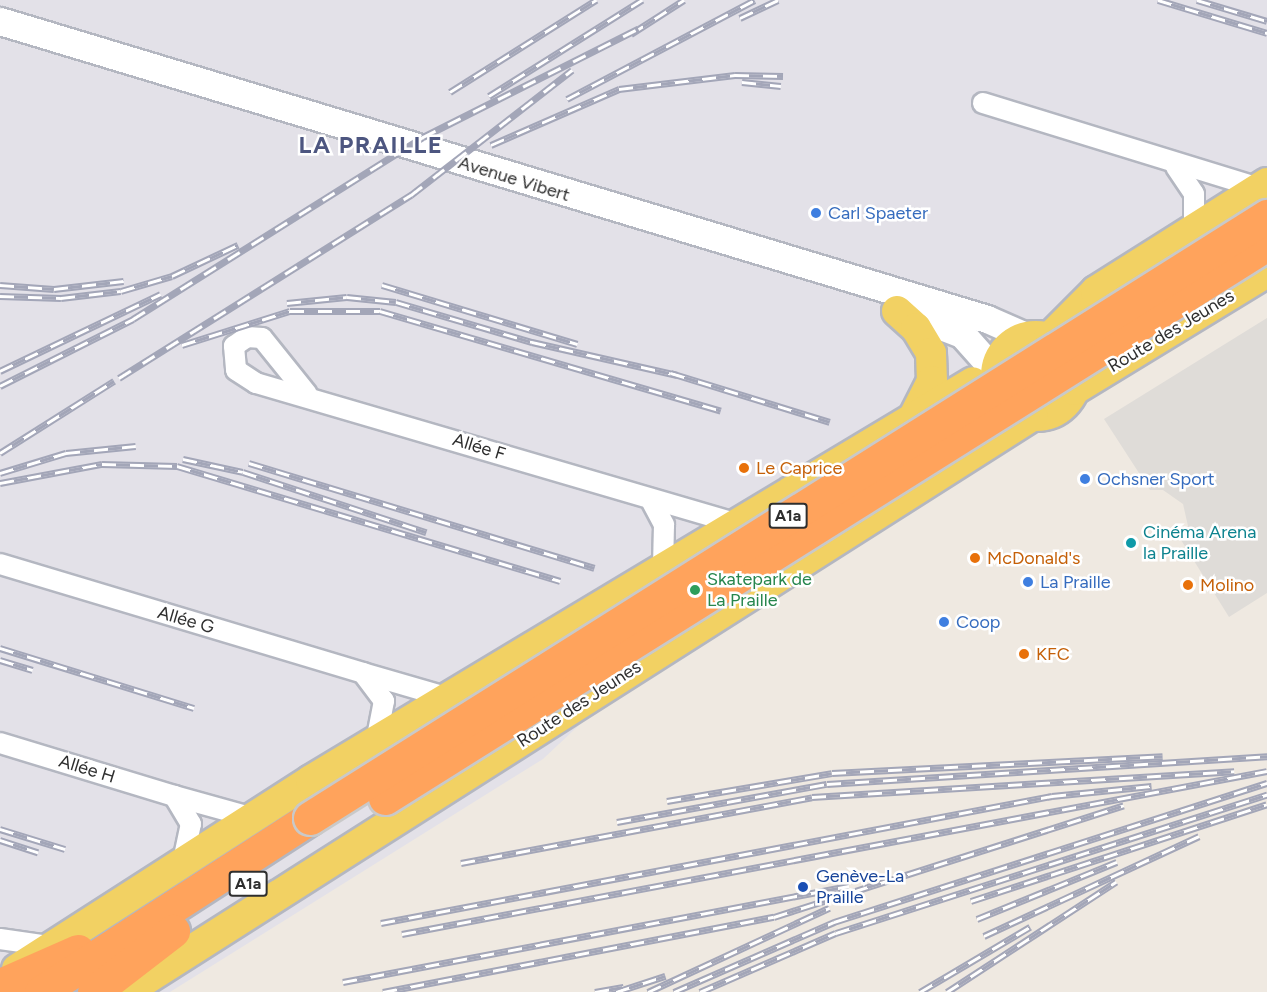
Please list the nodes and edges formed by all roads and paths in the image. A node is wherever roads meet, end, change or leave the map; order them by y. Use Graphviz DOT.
graph roads {
  1 [pos="0,21"];
  2 [pos="0,39"];
  3 [pos="983,103"];
  4 [pos="1176,166"];
  5 [pos="1264,196"];
  6 [pos="1194,228"];
  7 [pos="1267,244"];
  8 [pos="1267,272"];
  9 [pos="897,311"];
  10 [pos="1038,337"];
  11 [pos="994,370"];
  12 [pos="1074,390"];
  13 [pos="307,394"];
  14 [pos="915,414"];
  15 [pos="1032,416"];
  16 [pos="652,502"];
  17 [pos="736,523"];
  18 [pos="3,560"];
  19 [pos="655,572"];
  20 [pos="673,643"];
  21 [pos="504,663"];
  22 [pos="363,673"];
  23 [pos="449,698"];
  24 [pos="551,724"];
  25 [pos="375,742"];
  26 [pos="0,743"];
  27 [pos="174,796"];
  28 [pos="254,818"];
  29 [pos="316,828"];
  30 [pos="183,861"];
  31 [pos="163,924"];
  32 [pos="0,939"];
  33 [pos="49,946"];
  34 [pos="0,983"];
  35 [pos="41,992"];
  36 [pos="69,992"];
  37 [pos="94,992"];
  38 [pos="126,992"];
  1 -- 10 [label="main road, Avenue Vibert"];
  2 -- 9 [label="main road, Avenue Vibert"];
  3 -- 4 [label="street"];
  4 -- 5 [label="street"];
  4 -- 6 [label="street"];
  5 -- 6 [label="main road"];
  5 -- 29 [label="highway, A1a, bridge"];
  6 -- 10 [label="main road"];
  7 -- 29 [label="highway, A1a, bridge"];
  8 -- 12 [label="main road, Route des Jeunes"];
  9 -- 11 [label="main road, Avenue Vibert"];
  9 -- 14 [label="main road"];
  10 -- 11 [label="main road"];
  10 -- 12 [label="main road"];
  11 -- 14 [label="main road"];
  11 -- 15 [label="main road"];
  12 -- 15 [label="main road"];
  13 -- 16 [label="street, Allée F"];
  14 -- 17 [label="main road"];
  15 -- 20 [label="main road, Route des Jeunes"];
  16 -- 17 [label="street"];
  16 -- 19 [label="street"];
  17 -- 19 [label="main road"];
  18 -- 22 [label="street, Allée G"];
  19 -- 20 [label="main road"];
  19 -- 21 [label="main road"];
  20 -- 24 [label="main road, Route des Jeunes"];
  21 -- 23 [label="main road"];
  21 -- 24 [label="main road"];
  22 -- 23 [label="street"];
  22 -- 25 [label="street"];
  23 -- 25 [label="main road"];
  24 -- 38 [label="main road, Route des Jeunes"];
  25 -- 28 [label="main road"];
  26 -- 27 [label="street, Allée H"];
  27 -- 28 [label="street"];
  27 -- 30 [label="street"];
  28 -- 30 [label="main road"];
  29 -- 31 [label="highway, A1a"];
  30 -- 33 [label="main road"];
  31 -- 34 [label="highway"];
  31 -- 35 [label="highway"];
  31 -- 36 [label="highway, A1a"];
  31 -- 37 [label="highway, A1a"];
  32 -- 33 [label="street"];
  33 -- 34 [label="main road"];
}
